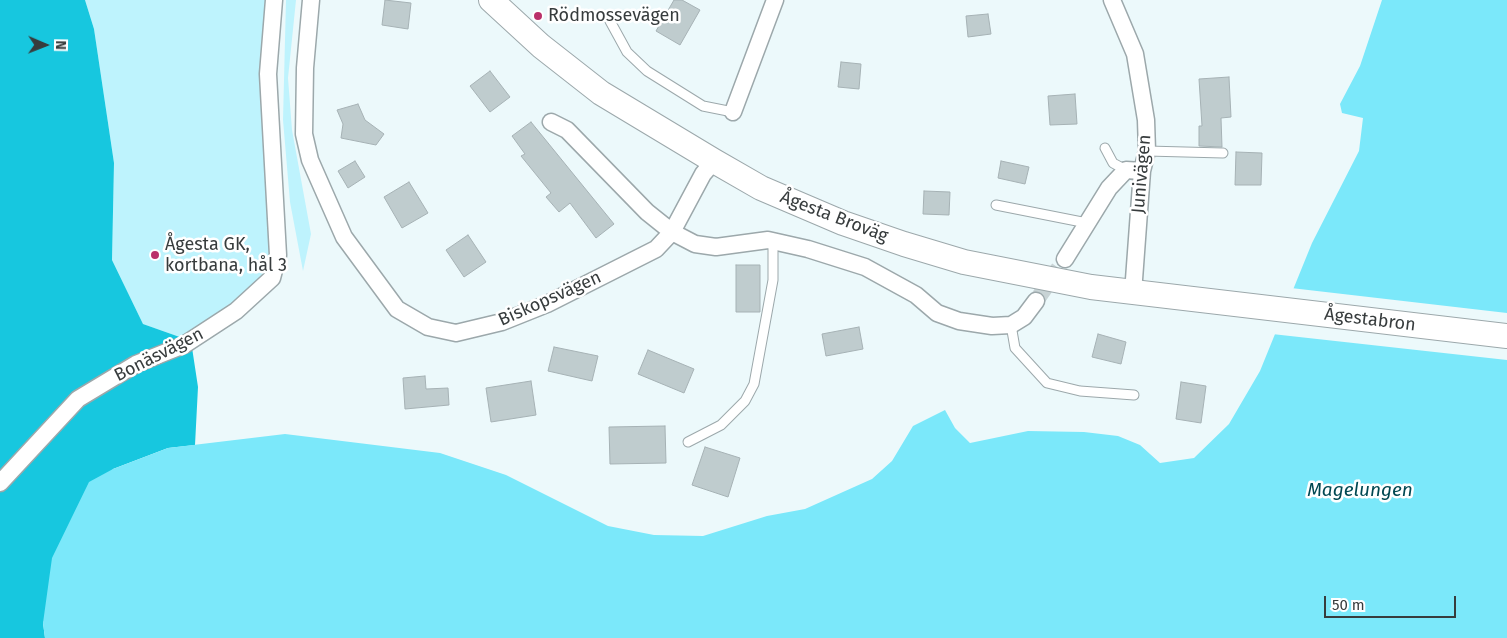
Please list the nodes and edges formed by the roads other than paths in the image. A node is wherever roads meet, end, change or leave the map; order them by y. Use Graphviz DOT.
graph roads {
  1 [pos="274,0"];
  2 [pos="311,0"];
  3 [pos="491,0"];
  4 [pos="775,0"];
  5 [pos="1112,0"];
  6 [pos="610,21"];
  7 [pos="733,112"];
  8 [pos="551,122"];
  9 [pos="1105,148"];
  10 [pos="1147,151"];
  11 [pos="1222,153"];
  12 [pos="714,162"];
  13 [pos="1134,170"];
  14 [pos="996,205"];
  15 [pos="1087,224"];
  16 [pos="672,232"];
  17 [pos="773,241"];
  18 [pos="1065,259"];
  19 [pos="1133,293"];
  20 [pos="1036,301"];
  21 [pos="1232,304"];
  22 [pos="1011,325"];
  23 [pos="1507,336"];
  24 [pos="1134,396"];
  25 [pos="688,442"];
  26 [pos="0,483"];
  1 -- 26 [label="street, Bonäsvägen"];
  2 -- 16 [label="street, Biskopsvägen"];
  3 -- 12 [label="main road, Ågesta Broväg"];
  4 -- 7 [label="street"];
  5 -- 10 [label="street, Junivägen"];
  6 -- 7 [label="lane"];
  8 -- 16 [label="street"];
  9 -- 13 [label="lane"];
  10 -- 11 [label="lane"];
  10 -- 13 [label="street, Junivägen"];
  12 -- 16 [label="street, Biskopsvägen"];
  12 -- 19 [label="main road, Ågesta Broväg"];
  13 -- 15 [label="street"];
  13 -- 19 [label="street, Junivägen"];
  14 -- 15 [label="lane"];
  15 -- 18 [label="street"];
  16 -- 17 [label="street"];
  17 -- 22 [label="street"];
  17 -- 25 [label="lane"];
  19 -- 21 [label="main road, Ågesta Broväg"];
  20 -- 22 [label="street"];
  21 -- 23 [label="main road, Ågestabron"];
  22 -- 24 [label="lane"];
}
